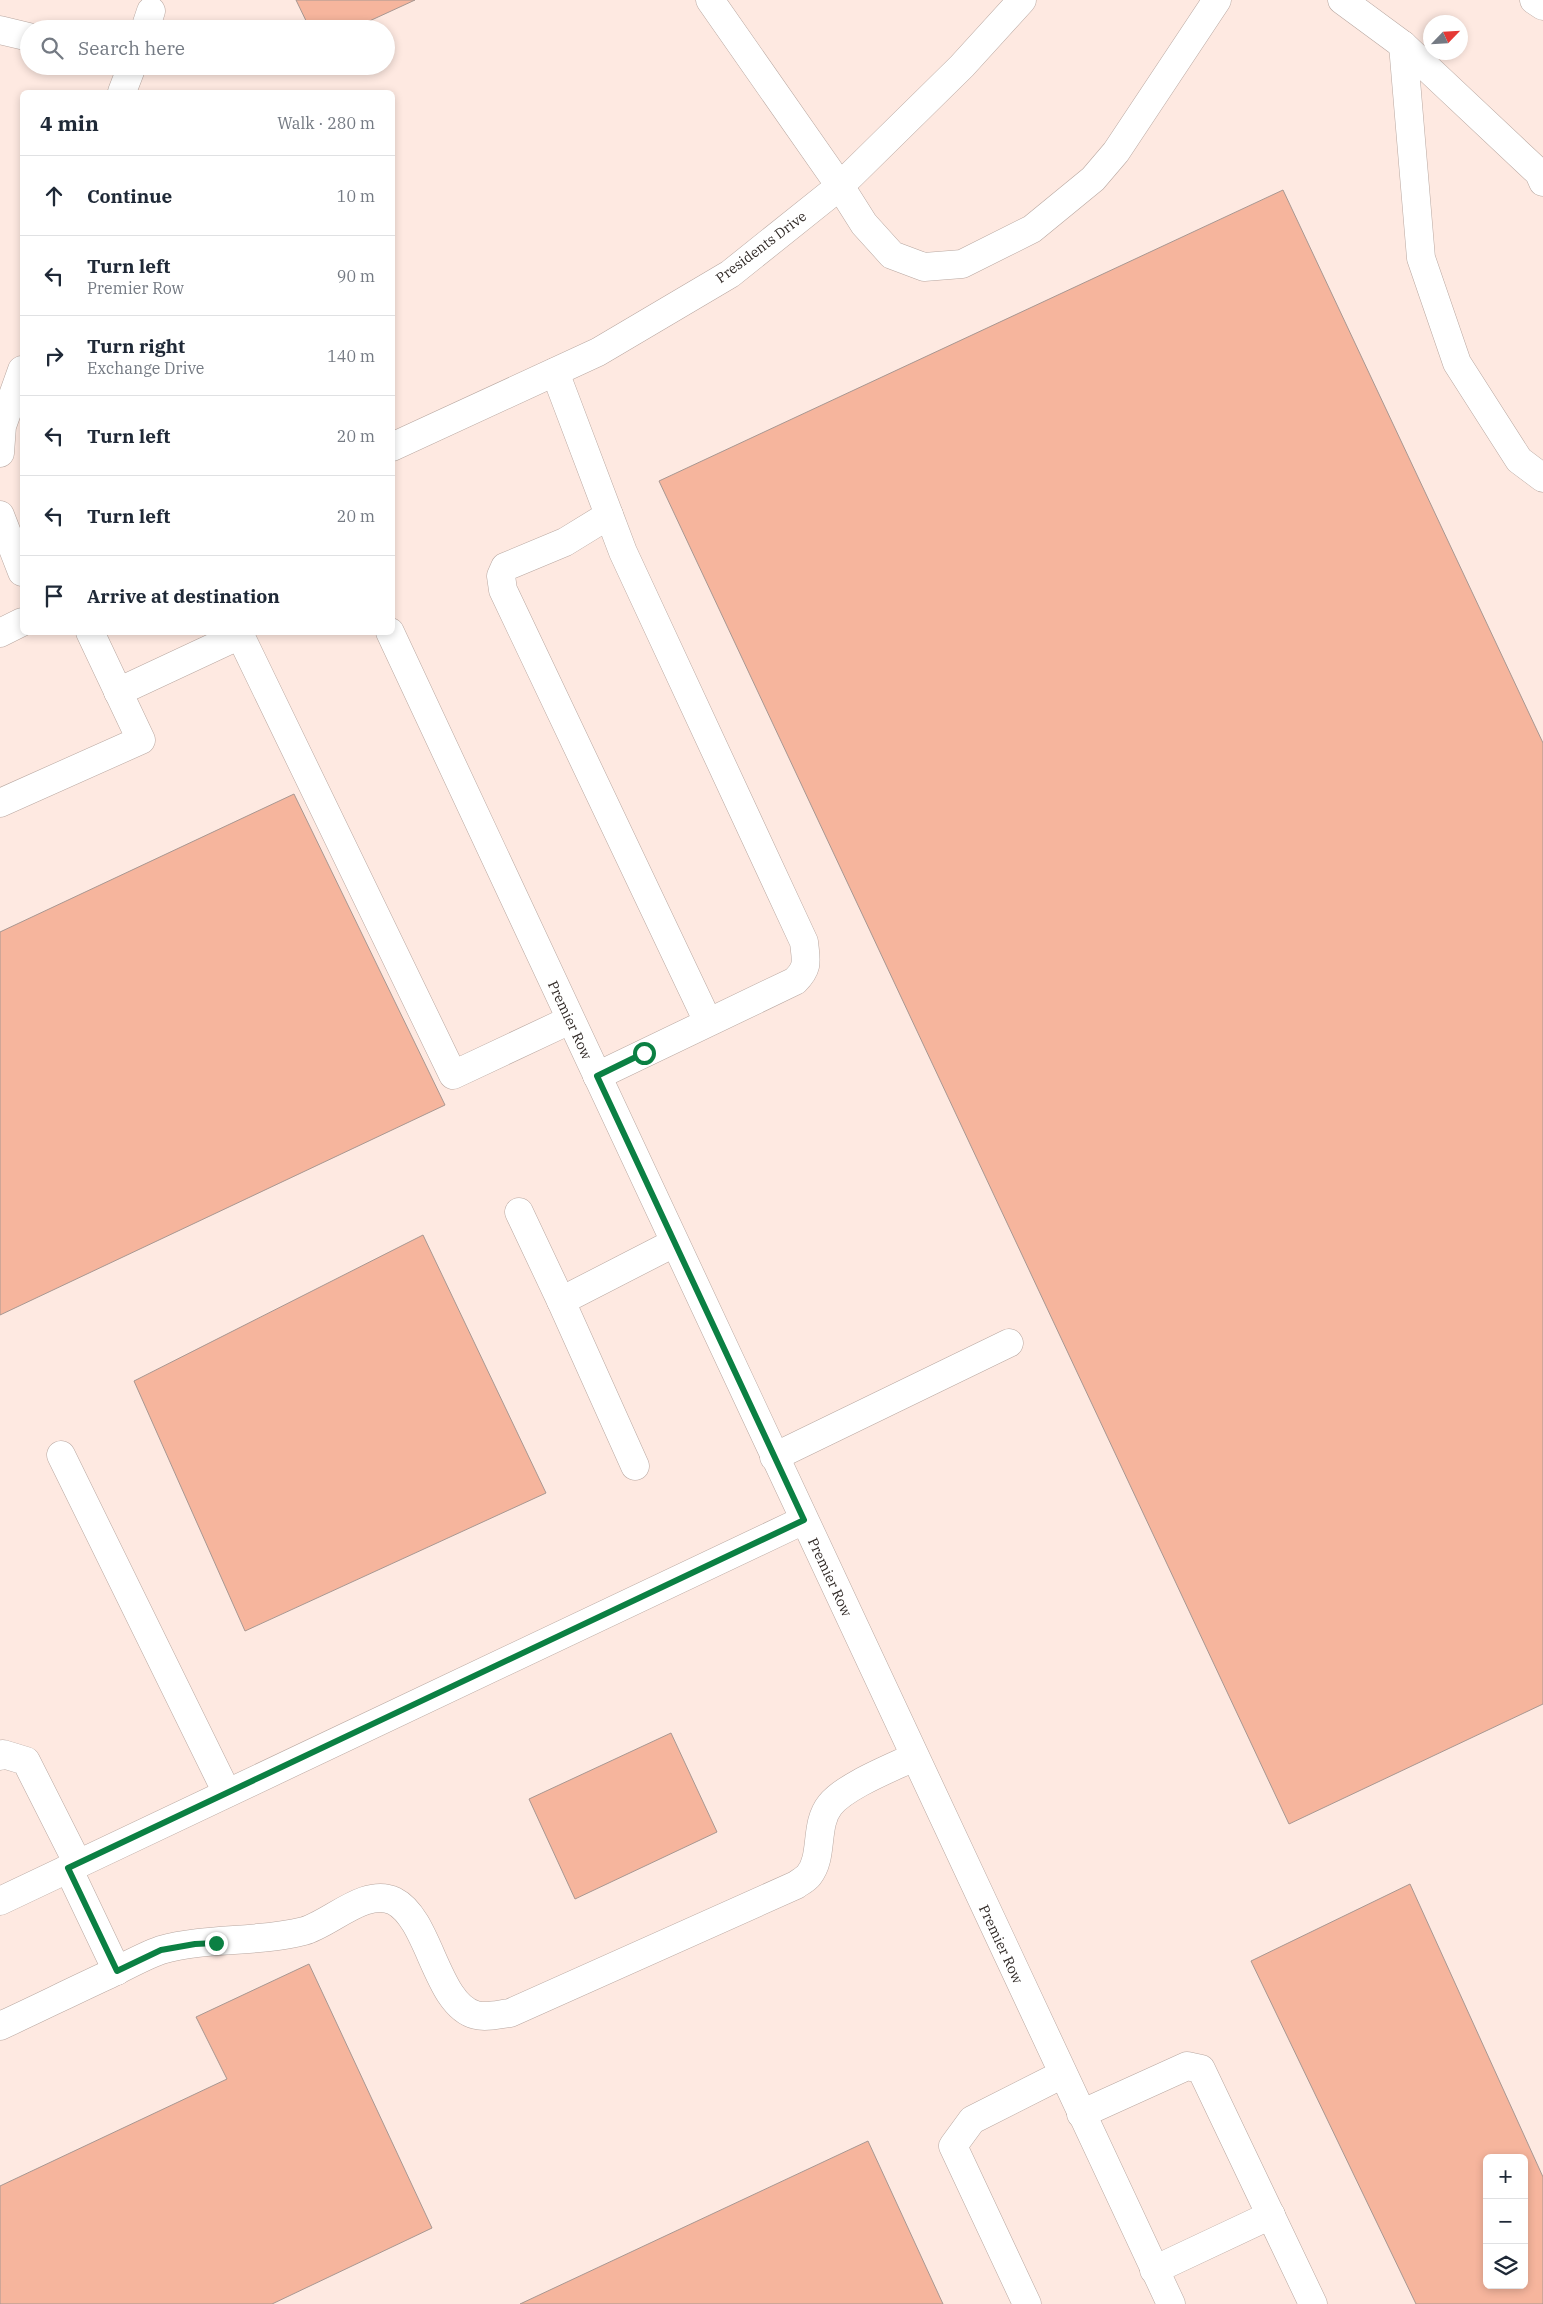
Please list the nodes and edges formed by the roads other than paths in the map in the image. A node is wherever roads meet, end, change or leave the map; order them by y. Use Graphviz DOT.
graph roads {
  1 [pos="710,0"];
  2 [pos="1022,0"];
  3 [pos="1217,0"];
  4 [pos="1342,0"];
  5 [pos="1534,0"];
  6 [pos="1543,6"];
  7 [pos="0,30"];
  8 [pos="20,36"];
  9 [pos="1403,45"];
  10 [pos="128,75"];
  11 [pos="123,90"];
  12 [pos="1543,182"];
  13 [pos="840,186"];
  14 [pos="555,372"];
  15 [pos="20,376"];
  16 [pos="395,447"];
  17 [pos="0,453"];
  18 [pos="1543,478"];
  19 [pos="0,515"];
  20 [pos="609,515"];
  21 [pos="20,567"];
  22 [pos="20,623"];
  23 [pos="0,633"];
  24 [pos="91,635"];
  25 [pos="391,635"];
  26 [pos="118,692"];
  27 [pos="0,803"];
  28 [pos="570,1020"];
  29 [pos="708,1022"];
  30 [pos="597,1076"];
  31 [pos="519,1212"];
  32 [pos="674,1243"];
  33 [pos="561,1302"];
  34 [pos="1009,1343"];
  35 [pos="61,1455"];
  36 [pos="774,1457"];
  37 [pos="635,1466"];
  38 [pos="804,1520"];
  39 [pos="0,1756"];
  40 [pos="914,1757"];
  41 [pos="227,1793"];
  42 [pos="73,1866"];
  43 [pos="0,1900"];
  44 [pos="117,1971"];
  45 [pos="0,2026"];
  46 [pos="1063,2074"];
  47 [pos="1081,2114"];
  48 [pos="1270,2214"];
  49 [pos="1154,2270"];
  50 [pos="1027,2304"];
  51 [pos="1171,2304"];
  52 [pos="1313,2304"];
  1 -- 13 [label="street"];
  2 -- 13 [label="street, Presidents Drive"];
  3 -- 13 [label="street"];
  4 -- 9 [label="street"];
  5 -- 6 [label="street"];
  7 -- 8 [label="street"];
  9 -- 12 [label="street"];
  9 -- 18 [label="street"];
  10 -- 11 [label="street"];
  13 -- 14 [label="street, Presidents Drive"];
  14 -- 16 [label="street, Presidents Drive"];
  14 -- 20 [label="street"];
  15 -- 17 [label="street"];
  19 -- 21 [label="street"];
  20 -- 29 [label="street"];
  20 -- 29 [label="street"];
  22 -- 23 [label="street"];
  24 -- 26 [label="street"];
  25 -- 28 [label="street, Premier Row"];
  26 -- 27 [label="street"];
  26 -- 28 [label="street"];
  28 -- 30 [label="street, Premier Row"];
  29 -- 30 [label="street"];
  30 -- 32 [label="street, Premier Row"];
  31 -- 33 [label="street"];
  32 -- 33 [label="street"];
  32 -- 36 [label="street, Premier Row"];
  33 -- 37 [label="street"];
  34 -- 36 [label="street"];
  35 -- 41 [label="street"];
  36 -- 38 [label="street, Premier Row"];
  38 -- 40 [label="street, Premier Row"];
  38 -- 41 [label="street"];
  39 -- 42 [label="street"];
  40 -- 44 [label="street"];
  40 -- 46 [label="street, Premier Row"];
  41 -- 42 [label="street"];
  42 -- 43 [label="street"];
  42 -- 44 [label="street"];
  44 -- 45 [label="street"];
  46 -- 47 [label="street, Premier Row"];
  46 -- 50 [label="street"];
  47 -- 48 [label="street"];
  47 -- 49 [label="street, Premier Row"];
  48 -- 49 [label="street"];
  48 -- 52 [label="street"];
  49 -- 51 [label="street, Premier Row"];
}
